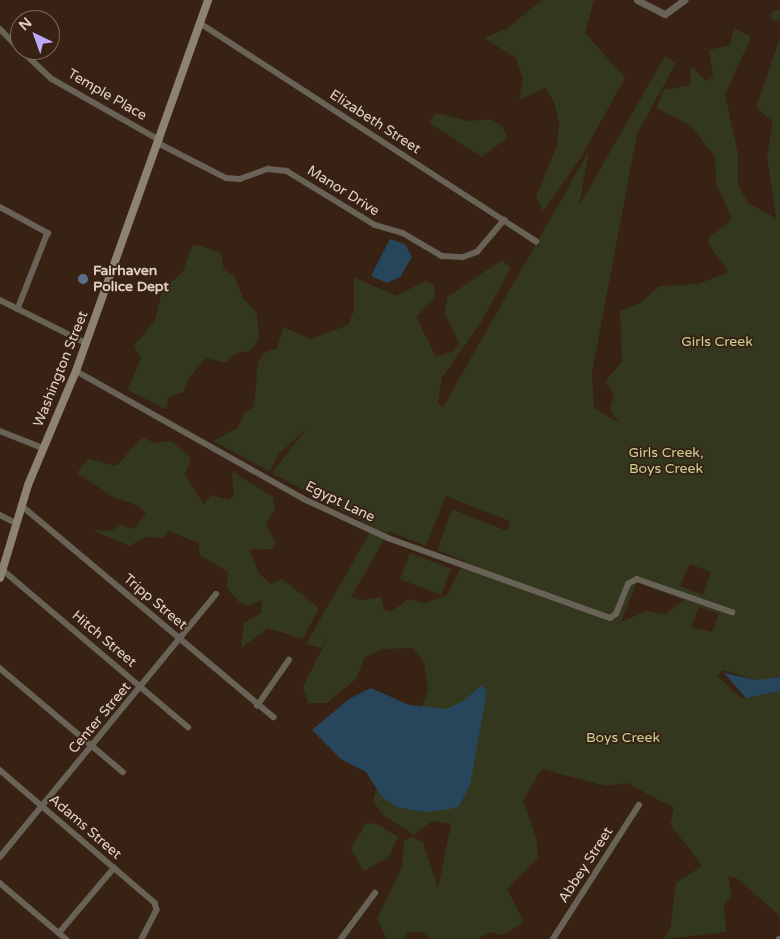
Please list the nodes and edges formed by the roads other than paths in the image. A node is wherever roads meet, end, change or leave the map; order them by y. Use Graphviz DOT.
graph roads {
  1 [pos="208,0"];
  2 [pos="637,0"];
  3 [pos="684,0"];
  4 [pos="200,23"];
  5 [pos="0,29"];
  6 [pos="10,40"];
  7 [pos="31,60"];
  8 [pos="159,141"];
  9 [pos="0,207"];
  10 [pos="504,220"];
  11 [pos="536,241"];
  12 [pos="0,300"];
  13 [pos="18,309"];
  14 [pos="86,343"];
  15 [pos="76,371"];
  16 [pos="0,431"];
  17 [pos="43,448"];
  18 [pos="21,505"];
  19 [pos="0,514"];
  20 [pos="16,523"];
  21 [pos="1,574"];
  22 [pos="216,594"];
  23 [pos="732,612"];
  24 [pos="181,640"];
  25 [pos="289,660"];
  26 [pos="0,668"];
  27 [pos="142,688"];
  28 [pos="257,706"];
  29 [pos="274,717"];
  30 [pos="188,727"];
  31 [pos="92,747"];
  32 [pos="0,770"];
  33 [pos="124,772"];
  34 [pos="639,804"];
  35 [pos="43,807"];
  36 [pos="0,857"];
  37 [pos="114,868"];
  38 [pos="0,883"];
  39 [pos="376,892"];
  40 [pos="59,933"];
  41 [pos="66,939"];
  42 [pos="142,939"];
  43 [pos="341,939"];
  44 [pos="553,939"];
  1 -- 4 [label="main road, Washington Street"];
  2 -- 3 [label="street"];
  4 -- 8 [label="main road, Washington Street"];
  4 -- 10 [label="street, Elizabeth Street"];
  5 -- 6 [label="street, Temple Place"];
  7 -- 8 [label="street, Temple Place"];
  8 -- 10 [label="street, Manor Drive"];
  8 -- 14 [label="main road, Washington Street"];
  9 -- 13 [label="street"];
  10 -- 11 [label="street, Elizabeth Street"];
  12 -- 13 [label="street"];
  13 -- 14 [label="street"];
  14 -- 15 [label="main road, Washington Street"];
  15 -- 17 [label="main road, Washington Street"];
  15 -- 23 [label="street, Egypt Lane"];
  16 -- 17 [label="street"];
  17 -- 18 [label="main road, Washington Street"];
  18 -- 20 [label="main road, Washington Street"];
  18 -- 24 [label="street, Tripp Street"];
  19 -- 20 [label="street"];
  20 -- 21 [label="main road, Washington Street"];
  21 -- 27 [label="street, Hitch Street"];
  22 -- 24 [label="street, Center Street"];
  24 -- 27 [label="street, Center Street"];
  24 -- 28 [label="street, Tripp Street"];
  25 -- 28 [label="street"];
  26 -- 31 [label="street"];
  27 -- 30 [label="street, Hitch Street"];
  27 -- 31 [label="street, Center Street"];
  28 -- 29 [label="street, Tripp Street"];
  31 -- 33 [label="street"];
  31 -- 35 [label="street, Center Street"];
  32 -- 35 [label="street, Adams Street"];
  34 -- 44 [label="street, Abbey Street"];
  35 -- 36 [label="street, Center Street"];
  35 -- 37 [label="street, Adams Street"];
  37 -- 40 [label="street"];
  37 -- 42 [label="street, Adams Street"];
  38 -- 40 [label="street"];
  39 -- 43 [label="street"];
  40 -- 41 [label="street"];
}
